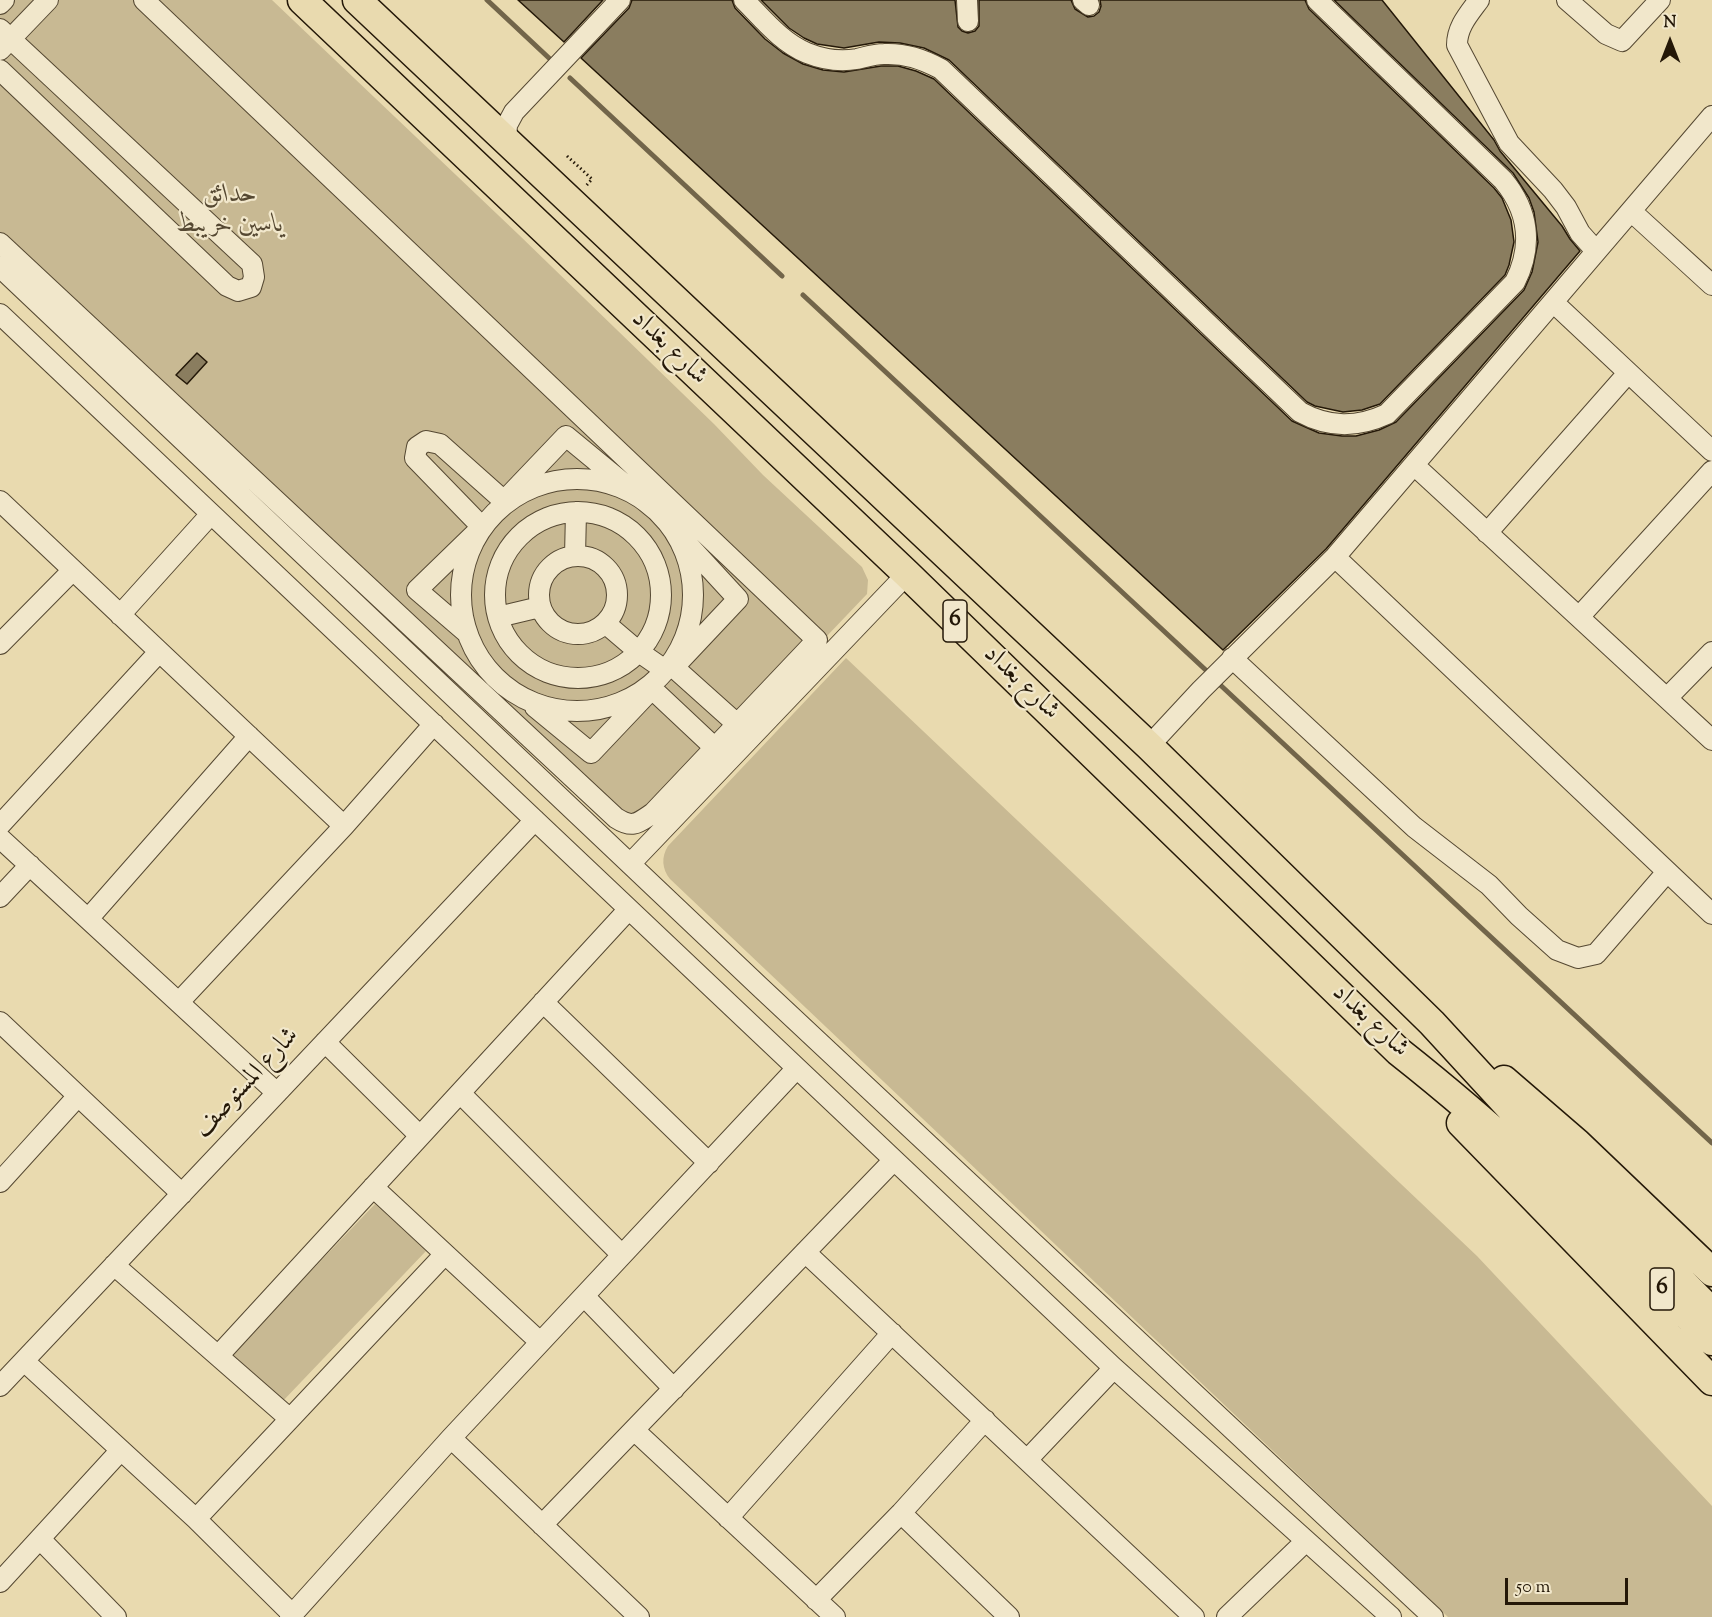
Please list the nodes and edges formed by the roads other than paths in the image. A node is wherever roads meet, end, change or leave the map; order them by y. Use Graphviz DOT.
graph roads {
  1 [pos="4,0"];
  2 [pos="48,0"];
  3 [pos="144,0"];
  4 [pos="302,0"];
  5 [pos="357,0"];
  6 [pos="607,0"];
  7 [pos="620,0"];
  8 [pos="744,0"];
  9 [pos="1317,0"];
  10 [pos="1479,0"];
  11 [pos="1567,0"];
  12 [pos="1660,0"];
  13 [pos="0,4"];
  14 [pos="4,39"];
  15 [pos="0,70"];
  16 [pos="480,117"];
  17 [pos="1709,126"];
  18 [pos="506,141"];
  19 [pos="1631,211"];
  20 [pos="0,243"];
  21 [pos="1596,251"];
  22 [pos="0,267"];
  23 [pos="1712,285"];
  24 [pos="37,302"];
  25 [pos="1553,302"];
  26 [pos="6,320"];
  27 [pos="1628,373"];
  28 [pos="1712,451"];
  29 [pos="1414,465"];
  30 [pos="1712,471"];
  31 [pos="510,498"];
  32 [pos="0,501"];
  33 [pos="657,510"];
  34 [pos="576,512"];
  35 [pos="211,514"];
  36 [pos="481,529"];
  37 [pos="526,531"];
  38 [pos="632,532"];
  39 [pos="1487,533"];
  40 [pos="512,545"];
  41 [pos="575,556"];
  42 [pos="1335,557"];
  43 [pos="73,570"];
  44 [pos="907,574"];
  45 [pos="540,607"];
  46 [pos="120,615"];
  47 [pos="498,617"];
  48 [pos="1579,617"];
  49 [pos="605,623"];
  50 [pos="467,633"];
  51 [pos="389,635"];
  52 [pos="0,644"];
  53 [pos="159,652"];
  54 [pos="639,652"];
  55 [pos="1712,652"];
  56 [pos="520,655"];
  57 [pos="366,660"];
  58 [pos="1227,664"];
  59 [pos="670,667"];
  60 [pos="493,676"];
  61 [pos="651,688"];
  62 [pos="1666,698"];
  63 [pos="526,700"];
  64 [pos="434,724"];
  65 [pos="737,724"];
  66 [pos="249,736"];
  67 [pos="1712,740"];
  68 [pos="1149,746"];
  69 [pos="715,748"];
  70 [pos="535,820"];
  71 [pos="0,825"];
  72 [pos="344,826"];
  73 [pos="0,838"];
  74 [pos="630,864"];
  75 [pos="30,865"];
  76 [pos="1667,872"];
  77 [pos="0,897"];
  78 [pos="629,909"];
  79 [pos="1712,914"];
  80 [pos="88,919"];
  81 [pos="761,988"];
  82 [pos="179,1002"];
  83 [pos="543,1002"];
  84 [pos="738,1012"];
  85 [pos="0,1022"];
  86 [pos="1432,1023"];
  87 [pos="325,1042"];
  88 [pos="1398,1052"];
  89 [pos="797,1068"];
  90 [pos="277,1093"];
  91 [pos="460,1093"];
  92 [pos="78,1096"];
  93 [pos="420,1136"];
  94 [pos="894,1160"];
  95 [pos="709,1163"];
  96 [pos="0,1182"];
  97 [pos="373,1187"];
  98 [pos="182,1194"];
  99 [pos="1618,1230"];
  100 [pos="805,1252"];
  101 [pos="445,1254"];
  102 [pos="622,1255"];
  103 [pos="114,1265"];
  104 [pos="1712,1272"];
  105 [pos="584,1296"];
  106 [pos="1712,1312"];
  107 [pos="892,1333"];
  108 [pos="1712,1341"];
  109 [pos="540,1342"];
  110 [pos="218,1356"];
  111 [pos="24,1361"];
  112 [pos="1114,1368"];
  113 [pos="1712,1382"];
  114 [pos="0,1386"];
  115 [pos="674,1389"];
  116 [pos="290,1419"];
  117 [pos="985,1420"];
  118 [pos="634,1430"];
  119 [pos="451,1438"];
  120 [pos="121,1450"];
  121 [pos="1027,1460"];
  122 [pos="901,1513"];
  123 [pos="728,1518"];
  124 [pos="196,1519"];
  125 [pos="542,1525"];
  126 [pos="40,1539"];
  127 [pos="1306,1541"];
  128 [pos="0,1582"];
  129 [pos="816,1599"];
  130 [pos="1420,1613"];
  131 [pos="291,1616"];
  132 [pos="116,1617"];
  133 [pos="639,1617"];
  134 [pos="835,1617"];
  135 [pos="1009,1617"];
  136 [pos="1194,1617"];
  137 [pos="1227,1617"];
  138 [pos="1391,1617"];
  1 -- 13 [label="street"];
  2 -- 14 [label="street"];
  3 -- 65 [label="street"];
  4 -- 44 [label="highway, شارع بغداد / 6"];
  5 -- 16 [label="highway, شارع بغداد / 6"];
  6 -- 16 [label="street"];
  7 -- 18 [label="street"];
  8 -- 9 [label="street"];
  10 -- 21 [label="street"];
  11 -- 12 [label="street"];
  14 -- 15 [label="street"];
  16 -- 18 [label="highway, شارع بغداد / 6"];
  17 -- 19 [label="street"];
  18 -- 68 [label="highway, شارع بغداد / 6"];
  19 -- 21 [label="street"];
  19 -- 23 [label="street"];
  20 -- 69 [label="street"];
  21 -- 25 [label="street"];
  22 -- 24 [label="street"];
  24 -- 26 [label="street"];
  24 -- 51 [label="street"];
  25 -- 27 [label="street"];
  25 -- 29 [label="street"];
  26 -- 35 [label="street"];
  27 -- 28 [label="street"];
  27 -- 39 [label="street"];
  29 -- 39 [label="street"];
  29 -- 42 [label="street"];
  30 -- 48 [label="street"];
  31 -- 33 [label="street"];
  31 -- 33 [label="street"];
  31 -- 36 [label="street"];
  31 -- 36 [label="street"];
  31 -- 37 [label="street"];
  32 -- 43 [label="street"];
  33 -- 38 [label="street"];
  33 -- 59 [label="street"];
  33 -- 59 [label="street"];
  34 -- 37 [label="street"];
  34 -- 38 [label="street"];
  34 -- 41 [label="street"];
  35 -- 46 [label="street"];
  35 -- 57 [label="street"];
  36 -- 40 [label="street"];
  36 -- 50 [label="street"];
  36 -- 50 [label="street"];
  37 -- 40 [label="street"];
  38 -- 54 [label="street"];
  39 -- 48 [label="street"];
  40 -- 47 [label="street"];
  41 -- 45 [label="street"];
  41 -- 49 [label="street"];
  42 -- 58 [label="street"];
  42 -- 76 [label="street"];
  43 -- 46 [label="street"];
  43 -- 52 [label="street"];
  44 -- 74 [label="street"];
  44 -- 88 [label="highway, شارع بغداد / 6"];
  45 -- 47 [label="street"];
  45 -- 49 [label="street"];
  46 -- 53 [label="street"];
  47 -- 56 [label="street"];
  48 -- 62 [label="street"];
  49 -- 54 [label="street"];
  50 -- 60 [label="street"];
  51 -- 57 [label="street"];
  51 -- 74 [label="street"];
  53 -- 66 [label="street"];
  53 -- 71 [label="street"];
  54 -- 56 [label="street"];
  54 -- 59 [label="street"];
  55 -- 62 [label="street"];
  56 -- 60 [label="street"];
  57 -- 64 [label="street"];
  58 -- 68 [label="street"];
  58 -- 76 [label="street"];
  59 -- 61 [label="street"];
  59 -- 65 [label="street"];
  60 -- 63 [label="street"];
  61 -- 63 [label="street"];
  61 -- 63 [label="street"];
  61 -- 69 [label="street"];
  62 -- 67 [label="street"];
  64 -- 70 [label="street"];
  64 -- 72 [label="street"];
  65 -- 69 [label="street"];
  66 -- 72 [label="street"];
  66 -- 80 [label="street"];
  68 -- 86 [label="highway, شارع بغداد / 6"];
  70 -- 78 [label="street"];
  70 -- 87 [label="street, شارع المستوصف"];
  72 -- 82 [label="street"];
  73 -- 75 [label="street"];
  74 -- 81 [label="street"];
  75 -- 77 [label="street"];
  75 -- 80 [label="street"];
  76 -- 79 [label="street"];
  78 -- 83 [label="street"];
  78 -- 84 [label="street"];
  80 -- 82 [label="street"];
  81 -- 84 [label="street"];
  81 -- 130 [label="street"];
  82 -- 90 [label="street"];
  83 -- 91 [label="street"];
  83 -- 95 [label="street"];
  84 -- 89 [label="street"];
  85 -- 92 [label="street"];
  86 -- 99 [label="highway, شارع بغداد / 6"];
  86 -- 104 [label="highway"];
  87 -- 90 [label="street, شارع المستوصف"];
  87 -- 93 [label="street"];
  88 -- 99 [label="highway, شارع بغداد / 6"];
  88 -- 113 [label="highway"];
  89 -- 94 [label="street"];
  89 -- 95 [label="street"];
  90 -- 98 [label="street, شارع المستوصف"];
  91 -- 93 [label="street"];
  91 -- 102 [label="street"];
  92 -- 96 [label="street"];
  92 -- 98 [label="street"];
  93 -- 97 [label="street"];
  94 -- 100 [label="street"];
  94 -- 112 [label="street"];
  95 -- 102 [label="street"];
  97 -- 101 [label="street"];
  97 -- 110 [label="street"];
  98 -- 103 [label="street, شارع المستوصف"];
  99 -- 106 [label="highway, شارع بغداد / 6"];
  99 -- 108 [label="highway, شارع بغداد / 6"];
  100 -- 107 [label="street"];
  100 -- 115 [label="street"];
  101 -- 109 [label="street"];
  101 -- 116 [label="street"];
  102 -- 105 [label="street"];
  103 -- 110 [label="street"];
  103 -- 111 [label="street, شارع المستوصف"];
  105 -- 109 [label="street"];
  105 -- 115 [label="street"];
  107 -- 117 [label="street"];
  107 -- 123 [label="street"];
  109 -- 119 [label="street"];
  110 -- 116 [label="street"];
  111 -- 114 [label="street, شارع المستوصف"];
  111 -- 120 [label="street"];
  112 -- 121 [label="street"];
  112 -- 127 [label="street"];
  115 -- 118 [label="street"];
  116 -- 124 [label="street"];
  117 -- 121 [label="street"];
  117 -- 122 [label="street"];
  118 -- 123 [label="street"];
  118 -- 125 [label="street"];
  119 -- 125 [label="street"];
  119 -- 131 [label="street"];
  120 -- 124 [label="street"];
  120 -- 126 [label="street"];
  121 -- 136 [label="street"];
  122 -- 129 [label="street"];
  122 -- 135 [label="street"];
  123 -- 129 [label="street"];
  124 -- 131 [label="street"];
  125 -- 133 [label="street"];
  126 -- 128 [label="street"];
  126 -- 132 [label="street"];
  127 -- 137 [label="street"];
  127 -- 138 [label="street"];
  129 -- 134 [label="street"];
}
